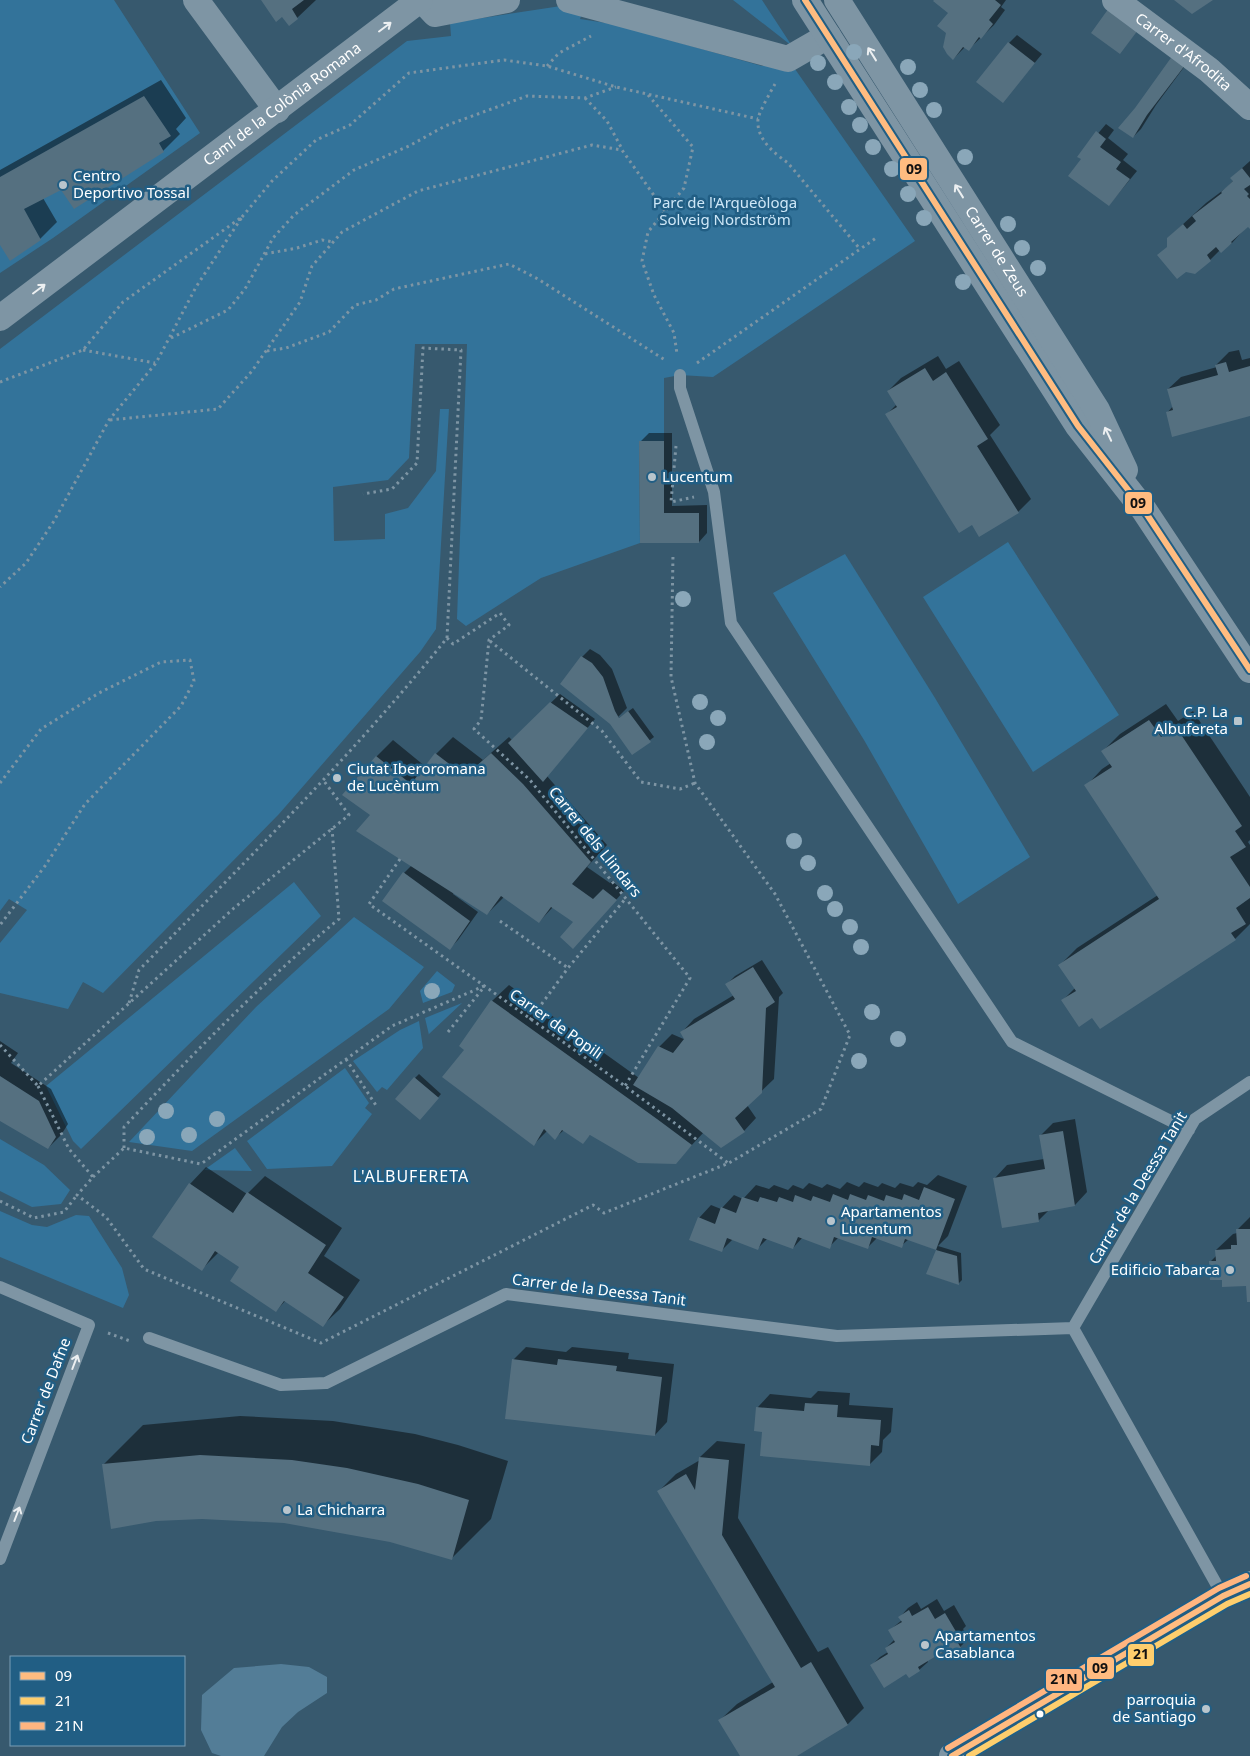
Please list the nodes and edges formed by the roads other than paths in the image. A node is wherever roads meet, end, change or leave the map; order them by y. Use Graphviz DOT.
graph roads {
  1 [pos="196,0"];
  2 [pos="421,0"];
  3 [pos="507,0"];
  4 [pos="569,0"];
  5 [pos="805,0"];
  6 [pos="837,0"];
  7 [pos="1114,0"];
  8 [pos="828,36"];
  9 [pos="1250,108"];
  10 [pos="277,110"];
  11 [pos="0,318"];
  12 [pos="680,375"];
  13 [pos="1144,510"];
  14 [pos="1250,670"];
  15 [pos="1250,1082"];
  16 [pos="1189,1130"];
  17 [pos="0,1287"];
  18 [pos="1073,1328"];
  19 [pos="149,1338"];
  20 [pos="0,1559"];
  21 [pos="1250,1584"];
  22 [pos="1223,1596"];
  23 [pos="952,1756"];
  1 -- 10 [label="street"];
  2 -- 3 [label="street"];
  10 -- 2 [label="street, Camí de la Colònia Romana, one-way"];
  4 -- 8 [label="street"];
  5 -- 8 [label="street, Carrer de Zeus"];
  13 -- 6 [label="street, Carrer de Zeus, one-way"];
  7 -- 9 [label="street, Carrer d'Afrodita"];
  8 -- 13 [label="street, Carrer de Zeus"];
  11 -- 10 [label="street, Camí de la Colònia Romana, one-way"];
  12 -- 16 [label="lane"];
  13 -- 14 [label="street, Carrer de Zeus"];
  15 -- 16 [label="lane, Carrer de la Deessa Tanit"];
  16 -- 18 [label="lane, Carrer de la Deessa Tanit"];
  20 -- 17 [label="lane, Carrer de Dafne, one-way"];
  18 -- 19 [label="lane, Carrer de la Deessa Tanit"];
  18 -- 22 [label="lane"];
  21 -- 22 [label="street"];
  22 -- 23 [label="street"];
}
